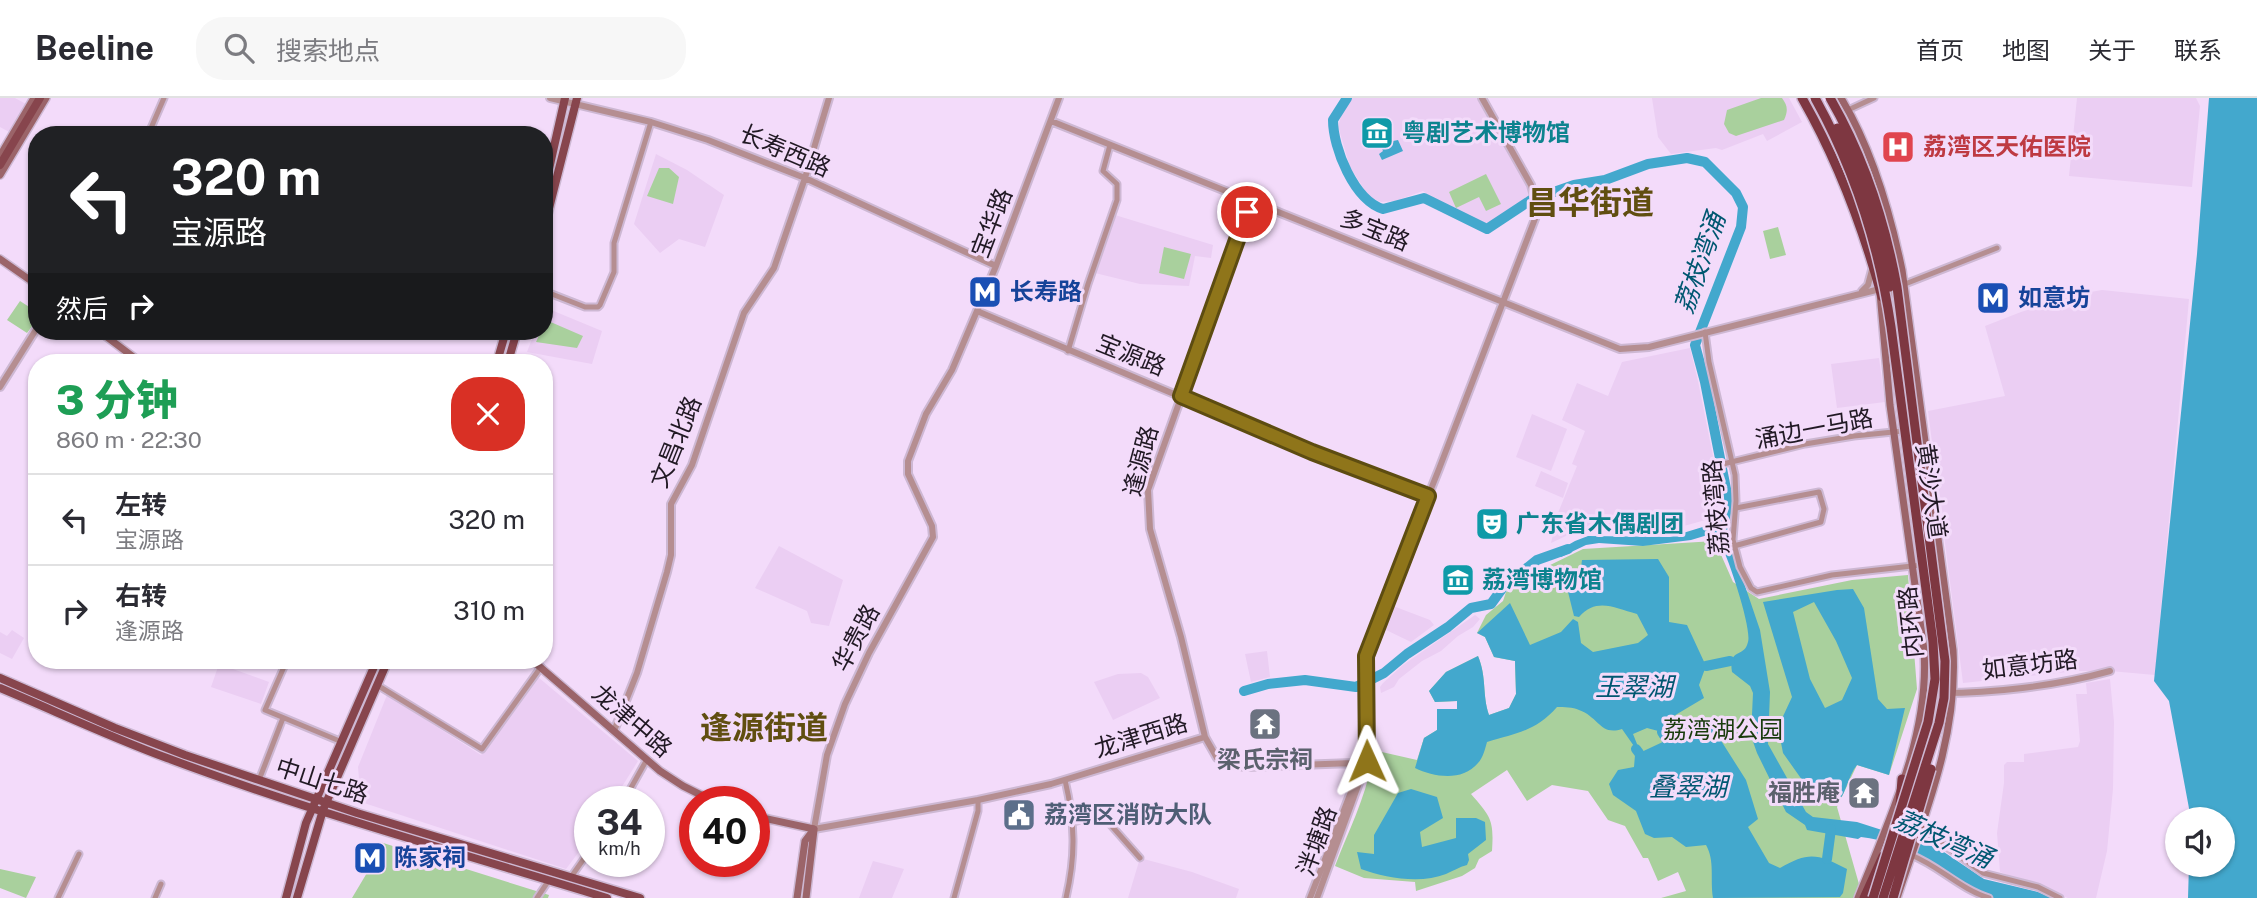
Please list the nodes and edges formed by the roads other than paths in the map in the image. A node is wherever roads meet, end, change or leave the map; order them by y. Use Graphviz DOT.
graph roads {
  1 [pos="34,98"];
  2 [pos="40,98"];
  3 [pos="46,98"];
  4 [pos="164,98"];
  5 [pos="550,98"];
  6 [pos="829,98"];
  7 [pos="1059,98"];
  8 [pos="1482,98"];
  9 [pos="1802,98"];
  10 [pos="1815,98"];
  11 [pos="1821,98"];
  12 [pos="1831,98"];
  13 [pos="1841,98"];
  14 [pos="1874,98"];
  15 [pos="565,100"];
  16 [pos="576,101"];
  17 [pos="1848,110"];
  18 [pos="1051,121"];
  19 [pos="651,122"];
  20 [pos="29,126"];
  21 [pos="152,126"];
  22 [pos="28,128"];
  23 [pos="1110,145"];
  24 [pos="553,152"];
  25 [pos="0,156"];
  26 [pos="0,165"];
  27 [pos="0,175"];
  28 [pos="805,178"];
  29 [pos="553,192"];
  30 [pos="1251,201"];
  31 [pos="1885,215"];
  32 [pos="1858,218"];
  33 [pos="1997,248"];
  34 [pos="0,259"];
  35 [pos="1872,264"];
  36 [pos="996,266"];
  37 [pos="28,279"];
  38 [pos="1905,284"];
  39 [pos="1880,289"];
  40 [pos="1860,292"];
  41 [pos="553,294"];
  42 [pos="1899,298"];
  43 [pos="1503,303"];
  44 [pos="976,311"];
  45 [pos="1705,332"];
  46 [pos="29,340"];
  47 [pos="111,340"];
  48 [pos="1068,351"];
  49 [pos="129,354"];
  50 [pos="1906,367"];
  51 [pos="0,387"];
  52 [pos="1181,396"];
  53 [pos="1919,427"];
  54 [pos="1898,431"];
  55 [pos="1732,463"];
  56 [pos="1719,465"];
  57 [pos="908,474"];
  58 [pos="1428,496"];
  59 [pos="1736,508"];
  60 [pos="1734,546"];
  61 [pos="1917,565"];
  62 [pos="283,669"];
  63 [pos="371,669"];
  64 [pos="383,669"];
  65 [pos="540,669"];
  66 [pos="543,669"];
  67 [pos="2110,671"];
  68 [pos="0,678"];
  69 [pos="377,685"];
  70 [pos="0,688"];
  71 [pos="1933,693"];
  72 [pos="1949,693"];
  73 [pos="283,718"];
  74 [pos="1939,723"];
  75 [pos="614,731"];
  76 [pos="1205,737"];
  77 [pos="342,742"];
  78 [pos="1365,759"];
  79 [pos="646,761"];
  80 [pos="1343,763"];
  81 [pos="1356,779"];
  82 [pos="1902,779"];
  83 [pos="259,780"];
  84 [pos="1065,780"];
  85 [pos="632,786"];
  86 [pos="683,786"];
  87 [pos="978,800"];
  88 [pos="315,803"];
  89 [pos="324,806"];
  90 [pos="1900,811"];
  91 [pos="368,816"];
  92 [pos="770,819"];
  93 [pos="1073,822"];
  94 [pos="365,825"];
  95 [pos="814,829"];
  96 [pos="1919,830"];
  97 [pos="1891,831"];
  98 [pos="1884,846"];
  99 [pos="79,854"];
  100 [pos="1912,855"];
  101 [pos="1140,858"];
  102 [pos="574,873"];
  103 [pos="571,877"];
  104 [pos="549,880"];
  105 [pos="161,884"];
  106 [pos="58,898"];
  107 [pos="155,898"];
  108 [pos="286,898"];
  109 [pos="297,898"];
  110 [pos="537,898"];
  111 [pos="607,898"];
  112 [pos="640,898"];
  113 [pos="797,898"];
  114 [pos="807,898"];
  115 [pos="954,898"];
  116 [pos="1066,898"];
  117 [pos="1310,898"];
  118 [pos="1317,898"];
  119 [pos="1858,898"];
  120 [pos="1864,898"];
  121 [pos="1872,898"];
  122 [pos="1884,898"];
  123 [pos="1895,898"];
  124 [pos="1989,898"];
  125 [pos="2060,898"];
  1 -- 25 [label="main road"];
  2 -- 26 [label="main road"];
  3 -- 20 [label="main road"];
  4 -- 21 [label="street"];
  5 -- 15 [label="street, 长寿西路"];
  6 -- 28 [label="street, 文昌北路"];
  7 -- 18 [label="street, 宝华路"];
  8 -- 43 [label="street"];
  9 -- 32 [label="highway, 黄沙大道"];
  10 -- 97 [label="highway, 内环路, bridge"];
  11 -- 50 [label="highway, bridge"];
  12 -- 31 [label="highway, 黄沙大道"];
  12 -- 50 [label="highway, 内环路, bridge"];
  13 -- 17 [label="main road"];
  14 -- 17 [label="street"];
  15 -- 16 [label="street, 长寿西路"];
  15 -- 24 [label="main road"];
  16 -- 19 [label="street, 长寿西路"];
  16 -- 29 [label="main road"];
  17 -- 31 [label="main road"];
  18 -- 23 [label="street, 多宝路"];
  18 -- 36 [label="street, 宝华路"];
  19 -- 28 [label="street, 长寿西路"];
  19 -- 41 [label="street"];
  22 -- 27 [label="main road"];
  23 -- 30 [label="street, 多宝路"];
  23 -- 48 [label="street"];
  28 -- 36 [label="street, 长寿西路"];
  28 -- 75 [label="street, 文昌北路"];
  30 -- 43 [label="street, 多宝路"];
  30 -- 52 [label="street, 逢源路"];
  31 -- 32 [label="highway"];
  31 -- 38 [label="main road"];
  31 -- 42 [label="main road, 黄沙大道"];
  32 -- 35 [label="highway, 黄沙大道"];
  33 -- 38 [label="street"];
  34 -- 37 [label="main road"];
  35 -- 39 [label="highway, 黄沙大道"];
  35 -- 40 [label="street"];
  36 -- 44 [label="street, 宝华路"];
  38 -- 53 [label="main road"];
  39 -- 40 [label="street"];
  39 -- 42 [label="street"];
  39 -- 54 [label="highway, 黄沙大道"];
  40 -- 45 [label="street"];
  42 -- 53 [label="highway, 黄沙大道"];
  43 -- 45 [label="street, 多宝路"];
  43 -- 58 [label="street"];
  44 -- 48 [label="street, 宝源路"];
  44 -- 57 [label="street, 宝华路"];
  45 -- 55 [label="street, 荔枝湾路"];
  46 -- 51 [label="street"];
  47 -- 49 [label="main road"];
  48 -- 52 [label="street, 宝源路"];
  50 -- 74 [label="highway, 内环路, bridge"];
  52 -- 58 [label="street, 宝源路"];
  52 -- 76 [label="street, 逢源路"];
  53 -- 72 [label="highway, 黄沙大道"];
  54 -- 55 [label="street, 涌边一马路"];
  54 -- 61 [label="highway, 黄沙大道"];
  55 -- 56 [label="street, 涌边一马路"];
  55 -- 59 [label="street, 荔枝湾路"];
  57 -- 95 [label="street, 华贵路"];
  58 -- 78 [label="street"];
  59 -- 60 [label="street, 荔枝湾路"];
  59 -- 60 [label="street"];
  60 -- 61 [label="street, 荔枝湾路"];
  61 -- 71 [label="highway, 黄沙大道"];
  61 -- 82 [label="main road"];
  62 -- 73 [label="street"];
  63 -- 77 [label="main road"];
  64 -- 69 [label="main road"];
  65 -- 69 [label="street"];
  66 -- 75 [label="main road, 龙津中路"];
  67 -- 72 [label="street, 如意坊路"];
  68 -- 83 [label="main road, 中山七路"];
  69 -- 89 [label="main road"];
  70 -- 88 [label="main road, 中山七路"];
  71 -- 72 [label="street, 如意坊路"];
  71 -- 90 [label="highway, 黄沙大道"];
  72 -- 96 [label="main road"];
  72 -- 122 [label="highway, 黄沙大道, bridge"];
  73 -- 77 [label="street"];
  73 -- 83 [label="street"];
  74 -- 122 [label="highway, 内环路, bridge"];
  74 -- 123 [label="highway, bridge"];
  75 -- 79 [label="main road, 龙津中路"];
  76 -- 80 [label="street, 龙津西路"];
  76 -- 84 [label="street, 龙津西路"];
  77 -- 88 [label="main road"];
  78 -- 80 [label="street, 龙津西路"];
  78 -- 81 [label="street"];
  78 -- 118 [label="street, 泮塘路"];
  79 -- 85 [label="street"];
  79 -- 86 [label="main road, 龙津中路"];
  80 -- 81 [label="street"];
  81 -- 117 [label="street"];
  82 -- 90 [label="highway"];
  82 -- 97 [label="main road"];
  83 -- 88 [label="main road, 中山七路"];
  84 -- 87 [label="street, 龙津西路"];
  84 -- 93 [label="street"];
  87 -- 95 [label="street, 龙津西路"];
  87 -- 115 [label="street"];
  88 -- 89 [label="main road, 中山七路"];
  88 -- 108 [label="main road"];
  89 -- 91 [label="main road, 中山七路"];
  89 -- 94 [label="main road, 中山七路"];
  89 -- 109 [label="main road"];
  90 -- 97 [label="highway, 黄沙大道"];
  91 -- 94 [label="main road"];
  91 -- 103 [label="main road, 中山七路"];
  92 -- 95 [label="main road"];
  93 -- 101 [label="street"];
  93 -- 116 [label="street"];
  94 -- 104 [label="main road, 中山七路"];
  95 -- 113 [label="main road"];
  95 -- 114 [label="main road"];
  96 -- 100 [label="main road"];
  96 -- 125 [label="street"];
  97 -- 98 [label="highway, 黄沙大道, bridge"];
  97 -- 120 [label="highway, bridge"];
  97 -- 121 [label="highway, 内环路, bridge"];
  98 -- 119 [label="main road"];
  98 -- 121 [label="highway, 黄沙大道"];
  99 -- 106 [label="street"];
  100 -- 123 [label="main road"];
  100 -- 124 [label="street"];
  102 -- 103 [label="street"];
  103 -- 112 [label="main road, 中山七路"];
  104 -- 110 [label="street"];
  104 -- 111 [label="main road, 中山七路"];
  105 -- 107 [label="street"];
}
